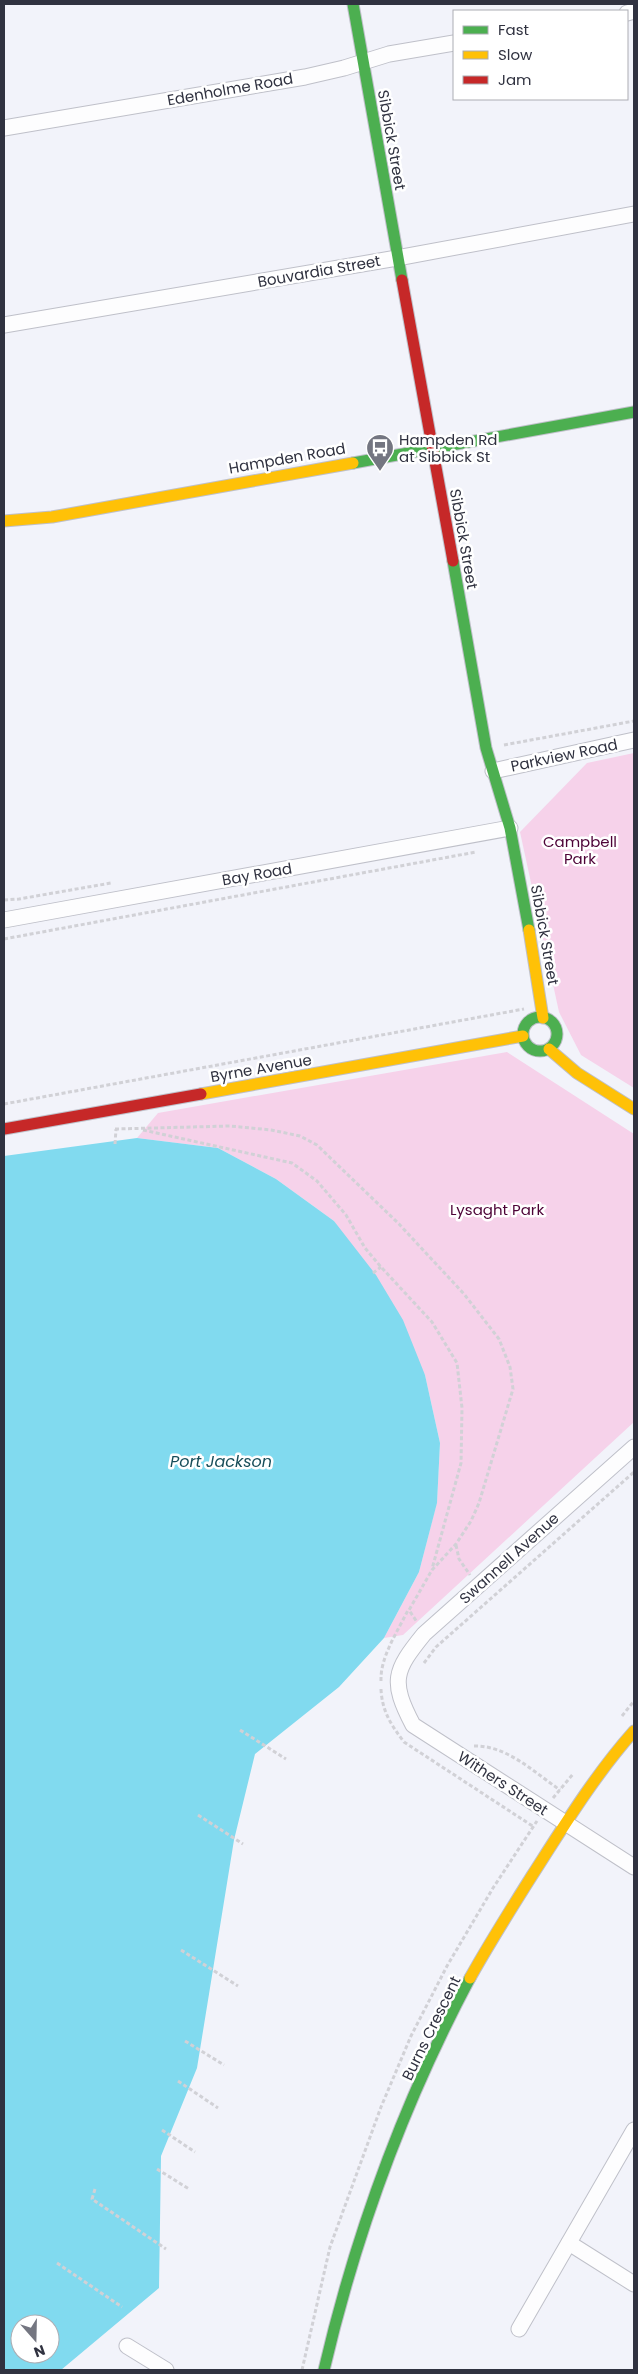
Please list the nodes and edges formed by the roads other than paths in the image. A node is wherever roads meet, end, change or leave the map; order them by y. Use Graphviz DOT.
graph roads {
  1 [pos="353,4"];
  2 [pos="453,44"];
  3 [pos="363,62"];
  4 [pos="4,128"];
  5 [pos="634,214"];
  6 [pos="397,258"];
  7 [pos="4,325"];
  8 [pos="634,412"];
  9 [pos="432,447"];
  10 [pos="4,521"];
  11 [pos="634,740"];
  12 [pos="493,771"];
  13 [pos="510,828"];
  14 [pos="4,920"];
  15 [pos="542,1012"];
  16 [pos="523,1036"];
  17 [pos="549,1049"];
  18 [pos="634,1109"];
  19 [pos="4,1130"];
  20 [pos="634,1447"];
  21 [pos="398,1678"];
  22 [pos="634,1731"];
  23 [pos="566,1822"];
  24 [pos="634,1867"];
  25 [pos="634,2130"];
  26 [pos="569,2243"];
  27 [pos="634,2284"];
  28 [pos="519,2329"];
  29 [pos="127,2346"];
  30 [pos="166,2370"];
  31 [pos="324,2370"];
  1 -- 3 [label="street, Sibbick Street"];
  2 -- 3 [label="street, Edenholme Road"];
  3 -- 4 [label="street, Edenholme Road"];
  3 -- 6 [label="street, Sibbick Street"];
  5 -- 6 [label="street, Bouvardia Street"];
  6 -- 7 [label="street, Bouvardia Street"];
  6 -- 9 [label="street, Sibbick Street"];
  8 -- 9 [label="street, Hampden Road"];
  9 -- 10 [label="street, Hampden Road"];
  9 -- 12 [label="street, Sibbick Street"];
  11 -- 12 [label="street, Parkview Road"];
  12 -- 13 [label="street, Sibbick Street"];
  13 -- 14 [label="street, Bay Road"];
  13 -- 15 [label="street, Sibbick Street"];
  15 -- 16 [label="street"];
  15 -- 17 [label="street"];
  16 -- 17 [label="street"];
  16 -- 19 [label="street, Byrne Avenue"];
  17 -- 18 [label="street"];
  20 -- 21 [label="street, Swannell Avenue"];
  21 -- 23 [label="street, Withers Street"];
  22 -- 23 [label="street, Burns Crescent"];
  23 -- 24 [label="street, Withers Street"];
  23 -- 31 [label="street, Burns Crescent"];
  25 -- 26 [label="street"];
  26 -- 27 [label="street"];
  26 -- 28 [label="street"];
  29 -- 30 [label="street"];
}
